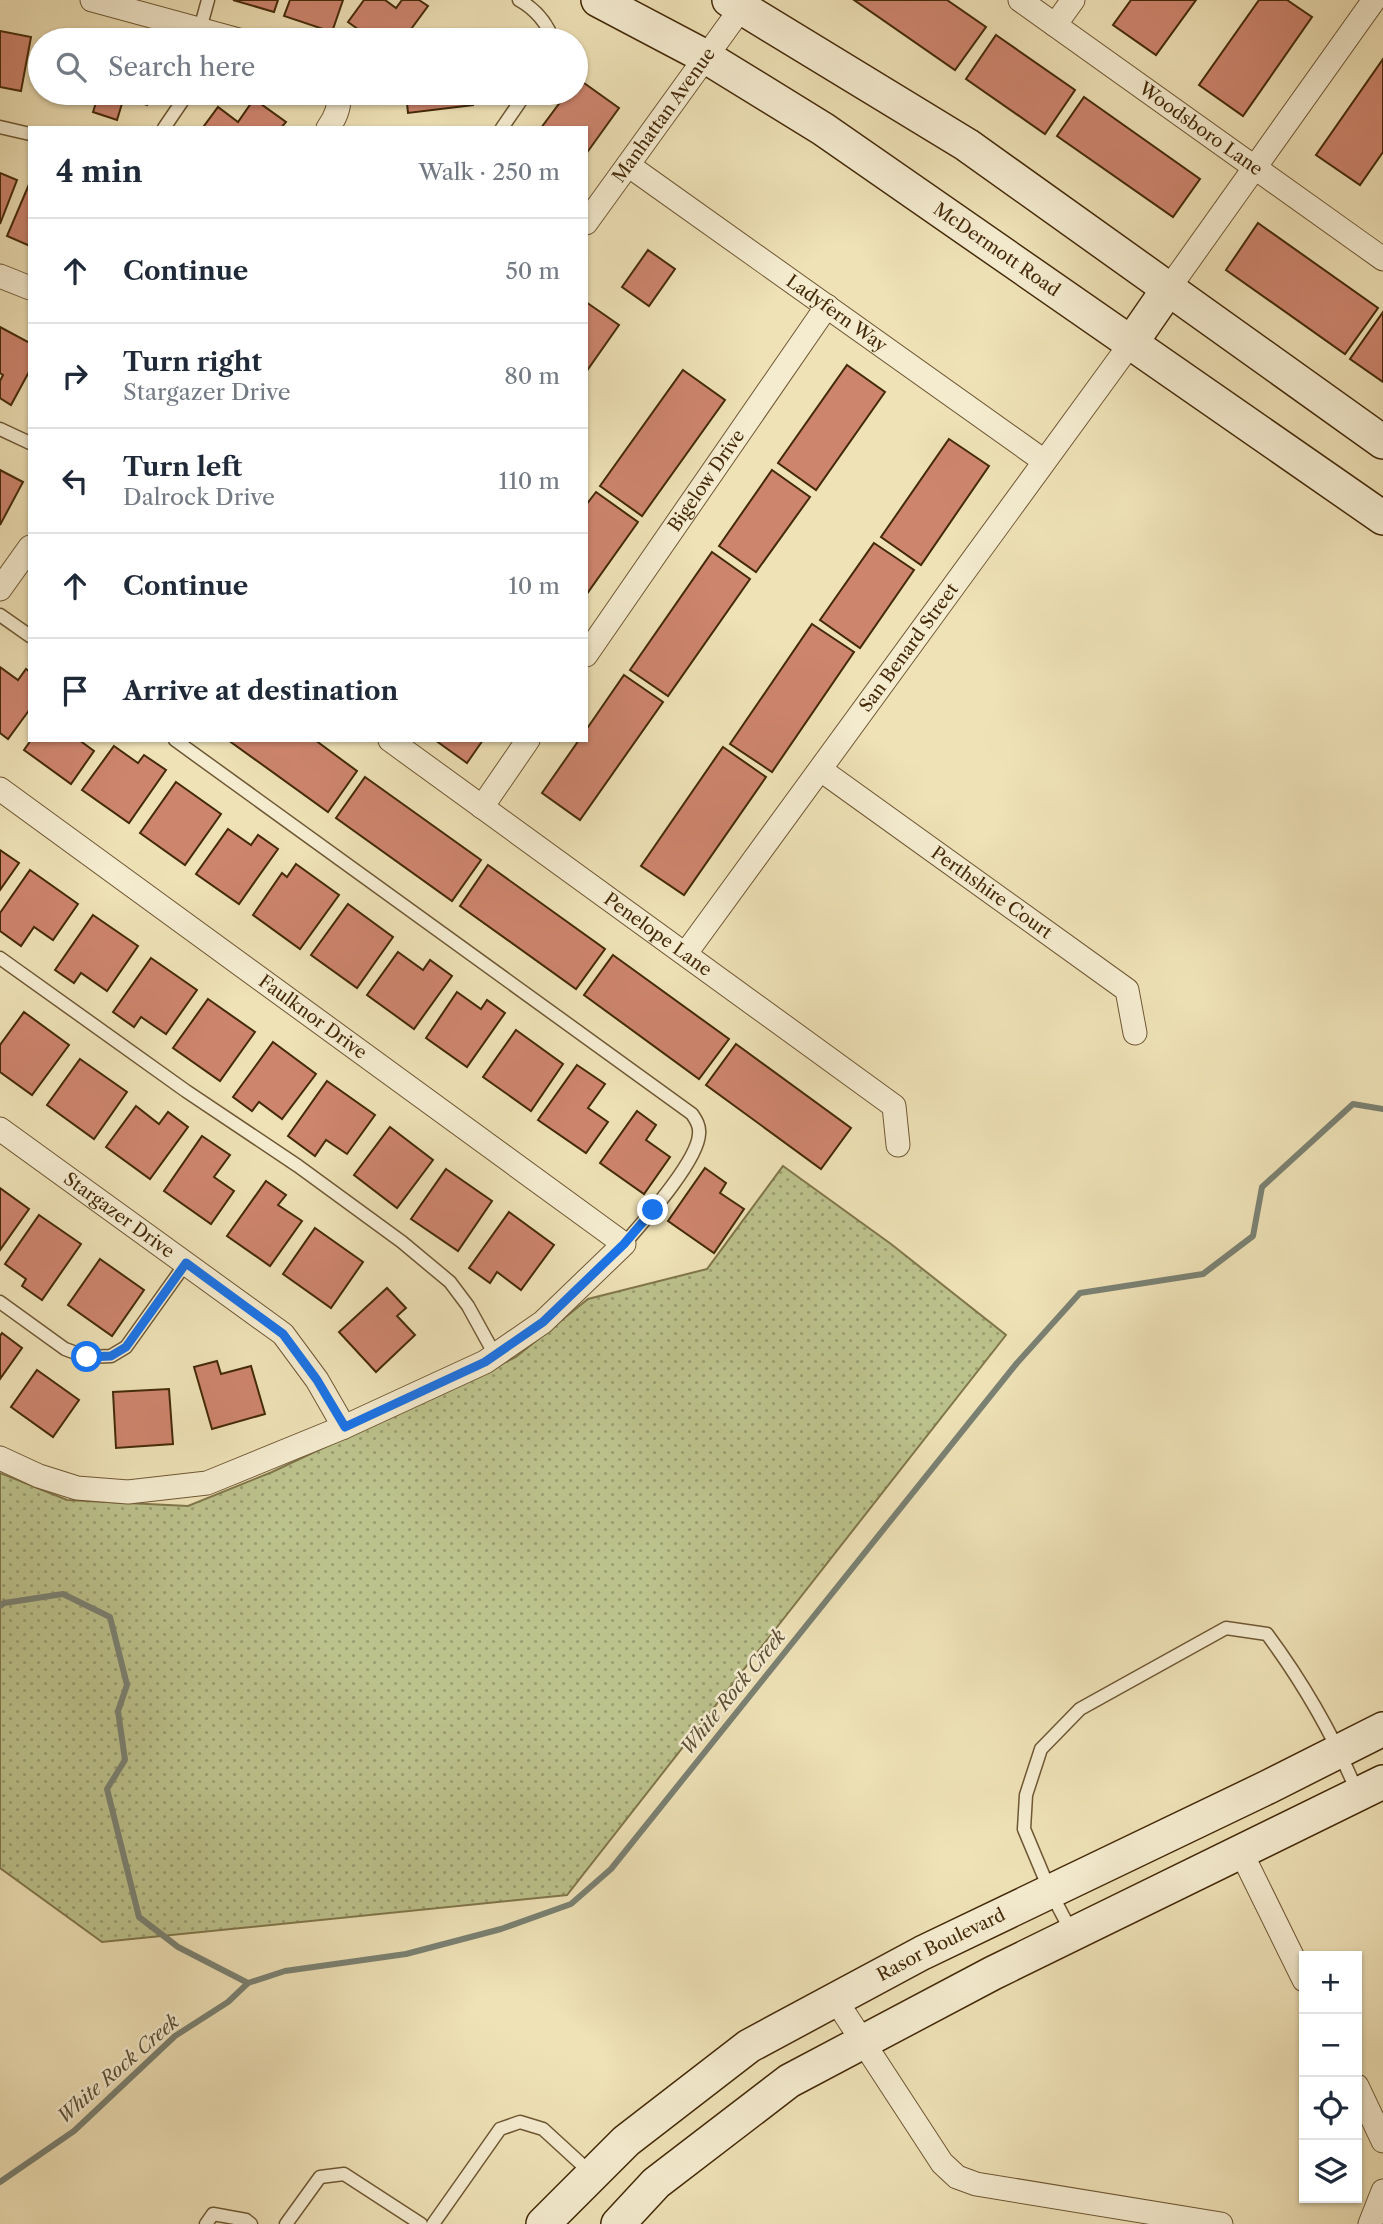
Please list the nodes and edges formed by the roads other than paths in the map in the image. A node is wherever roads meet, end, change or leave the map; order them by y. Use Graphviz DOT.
graph roads {
  1 [pos="92,0"];
  2 [pos="208,0"];
  3 [pos="519,0"];
  4 [pos="598,0"];
  5 [pos="1020,0"];
  6 [pos="1073,0"];
  7 [pos="1374,0"];
  8 [pos="736,4"];
  9 [pos="1055,25"];
  10 [pos="185,28"];
  11 [pos="203,28"];
  12 [pos="546,28"];
  13 [pos="706,57"];
  14 [pos="180,105"];
  15 [pos="339,105"];
  16 [pos="518,105"];
  17 [pos="165,126"];
  18 [pos="329,126"];
  19 [pos="503,126"];
  20 [pos="0,127"];
  21 [pos="28,134"];
  22 [pos="628,165"];
  23 [pos="1254,168"];
  24 [pos="588,220"];
  25 [pos="1383,259"];
  26 [pos="0,276"];
  27 [pos="28,287"];
  28 [pos="1169,288"];
  29 [pos="827,306"];
  30 [pos="1130,342"];
  31 [pos="0,429"];
  32 [pos="28,442"];
  33 [pos="1383,442"];
  34 [pos="1044,461"];
  35 [pos="1383,518"];
  36 [pos="28,550"];
  37 [pos="0,589"];
  38 [pos="0,615"];
  39 [pos="28,635"];
  40 [pos="588,653"];
  41 [pos="178,742"];
  42 [pos="393,742"];
  43 [pos="527,742"];
  44 [pos="821,770"];
  45 [pos="0,789"];
  46 [pos="482,807"];
  47 [pos="686,953"];
  48 [pos="0,958"];
  49 [pos="1135,1033"];
  50 [pos="0,1129"];
  51 [pos="898,1145"];
  52 [pos="624,1244"];
  53 [pos="186,1263"];
  54 [pos="0,1302"];
  55 [pos="495,1355"];
  56 [pos="345,1427"];
  57 [pos="0,1458"];
  58 [pos="1383,1729"];
  59 [pos="1340,1751"];
  60 [pos="1371,1788"];
  61 [pos="1241,1852"];
  62 [pos="1049,1891"];
  63 [pos="1072,1934"];
  64 [pos="1299,1970"];
  65 [pos="835,1999"];
  66 [pos="862,2042"];
  67 [pos="1362,2097"];
  68 [pos="1383,2141"];
  69 [pos="592,2174"];
  70 [pos="1383,2191"];
  71 [pos="206,2224"];
  72 [pos="251,2224"];
  73 [pos="286,2224"];
  74 [pos="421,2224"];
  75 [pos="433,2224"];
  76 [pos="542,2224"];
  77 [pos="618,2224"];
  78 [pos="1221,2224"];
  79 [pos="1370,2224"];
  1 -- 10 [label="street"];
  2 -- 11 [label="lane"];
  3 -- 12 [label="lane"];
  4 -- 13 [label="main road, McDermott Road"];
  5 -- 9 [label="street, Woodsboro Lane"];
  6 -- 9 [label="street"];
  7 -- 23 [label="street"];
  8 -- 13 [label="street, Manhattan Avenue"];
  8 -- 28 [label="main road"];
  9 -- 23 [label="street, Woodsboro Lane"];
  13 -- 22 [label="street, Manhattan Avenue"];
  13 -- 30 [label="main road, McDermott Road"];
  14 -- 17 [label="lane"];
  15 -- 18 [label="street"];
  16 -- 19 [label="lane"];
  20 -- 21 [label="lane"];
  22 -- 24 [label="street, Manhattan Avenue"];
  22 -- 29 [label="street, Ladyfern Way"];
  23 -- 25 [label="street, Woodsboro Lane"];
  23 -- 28 [label="street"];
  26 -- 27 [label="street"];
  28 -- 30 [label="main road"];
  28 -- 33 [label="main road"];
  29 -- 34 [label="street, Ladyfern Way"];
  29 -- 40 [label="street, Bigelow Drive"];
  30 -- 34 [label="street, San Benard Street"];
  30 -- 35 [label="main road, McDermott Road"];
  31 -- 32 [label="lane"];
  34 -- 44 [label="street, San Benard Street"];
  36 -- 37 [label="street"];
  38 -- 39 [label="lane"];
  41 -- 52 [label="lane"];
  42 -- 46 [label="street, Penelope Lane"];
  43 -- 46 [label="street"];
  44 -- 47 [label="street, San Benard Street"];
  44 -- 49 [label="street, Perthshire Court"];
  45 -- 52 [label="street, Faulknor Drive"];
  46 -- 47 [label="street, Penelope Lane"];
  47 -- 51 [label="street, Penelope Lane"];
  48 -- 55 [label="lane"];
  50 -- 53 [label="street, Stargazer Drive"];
  52 -- 55 [label="street"];
  53 -- 54 [label="lane"];
  53 -- 56 [label="street, Stargazer Drive"];
  55 -- 56 [label="street"];
  56 -- 57 [label="street"];
  58 -- 59 [label="main road, Rasor Boulevard"];
  59 -- 60 [label="lane"];
  59 -- 62 [label="main road, Rasor Boulevard"];
  59 -- 62 [label="lane"];
  60 -- 61 [label="main road"];
  61 -- 63 [label="main road"];
  61 -- 64 [label="street"];
  62 -- 63 [label="lane"];
  62 -- 65 [label="main road, Rasor Boulevard"];
  63 -- 66 [label="main road"];
  65 -- 66 [label="street"];
  65 -- 69 [label="main road, Rasor Boulevard"];
  66 -- 77 [label="main road"];
  66 -- 78 [label="street"];
  67 -- 68 [label="street"];
  69 -- 75 [label="lane"];
  69 -- 76 [label="main road, Rasor Boulevard"];
  70 -- 79 [label="street"];
  71 -- 72 [label="lane"];
  73 -- 74 [label="lane"];
}
